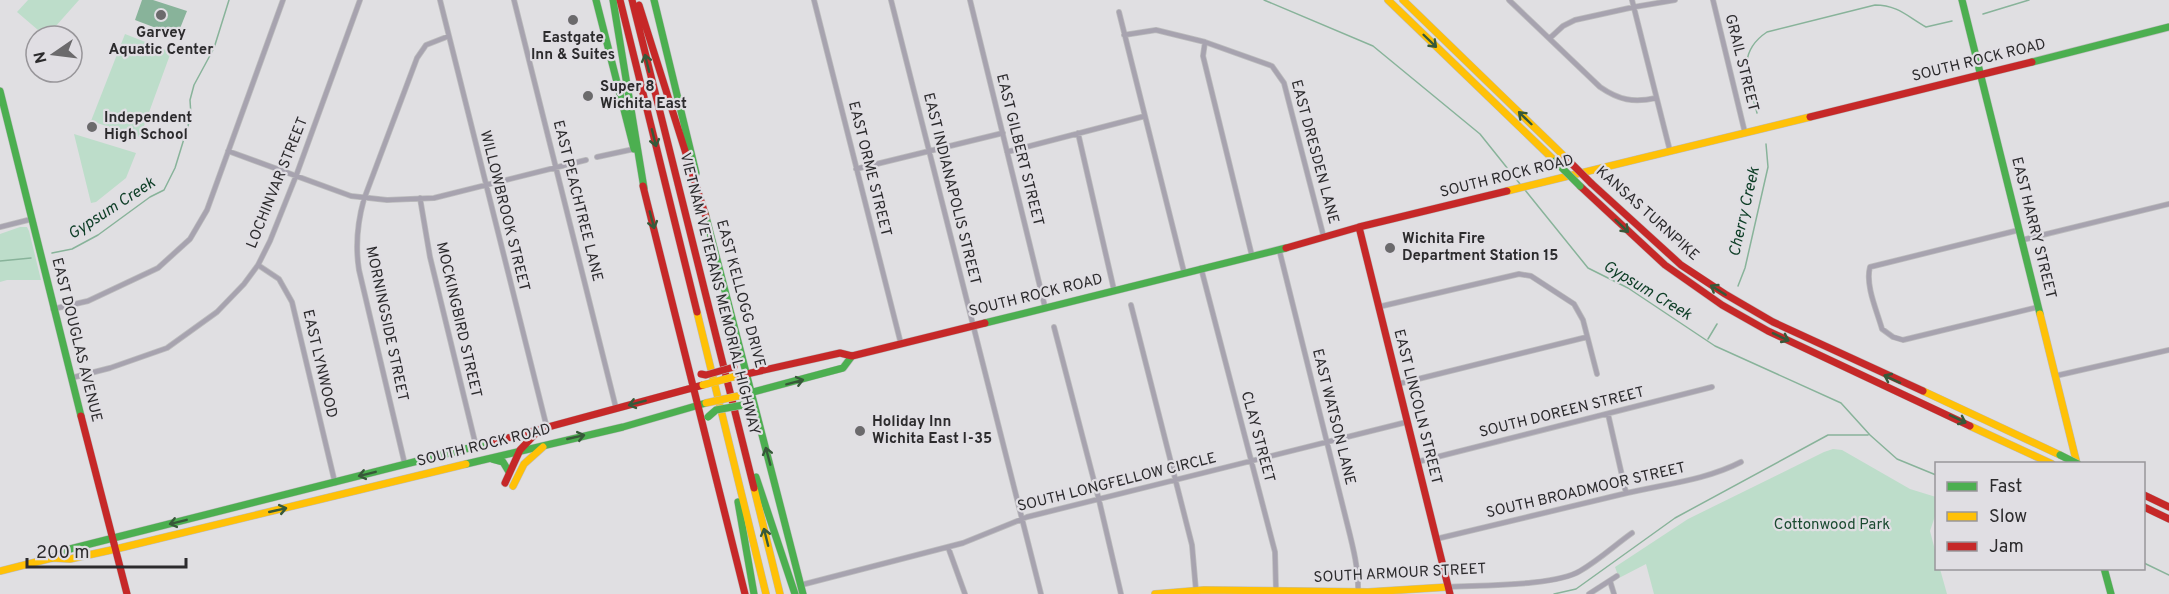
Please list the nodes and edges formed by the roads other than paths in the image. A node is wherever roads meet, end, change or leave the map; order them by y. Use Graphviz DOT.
graph roads {
  1 [pos="283,0"];
  2 [pos="360,0"];
  3 [pos="440,0"];
  4 [pos="514,0"];
  5 [pos="596,0"];
  6 [pos="613,0"];
  7 [pos="620,0"];
  8 [pos="632,0"];
  9 [pos="638,0"];
  10 [pos="654,0"];
  11 [pos="814,0"];
  12 [pos="891,0"];
  13 [pos="970,0"];
  14 [pos="1388,0"];
  15 [pos="1403,0"];
  16 [pos="1509,0"];
  17 [pos="1632,0"];
  18 [pos="1675,0"];
  19 [pos="1713,0"];
  20 [pos="1962,0"];
  21 [pos="1634,7"];
  22 [pos="1119,12"];
  23 [pos="2169,27"];
  24 [pos="1124,35"];
  25 [pos="449,36"];
  26 [pos="1550,38"];
  27 [pos="1205,42"];
  28 [pos="1980,75"];
  29 [pos="0,91"];
  30 [pos="1656,98"];
  31 [pos="1145,116"];
  32 [pos="1003,133"];
  33 [pos="1745,133"];
  34 [pos="1077,134"];
  35 [pos="634,149"];
  36 [pos="228,151"];
  37 [pos="1670,151"];
  38 [pos="929,152"];
  39 [pos="1007,152"];
  40 [pos="597,158"];
  41 [pos="586,160"];
  42 [pos="556,168"];
  43 [pos="856,169"];
  44 [pos="296,176"];
  45 [pos="485,185"];
  46 [pos="644,188"];
  47 [pos="420,198"];
  48 [pos="364,199"];
  49 [pos="2169,204"];
  50 [pos="706,217"];
  51 [pos="33,219"];
  52 [pos="0,227"];
  53 [pos="1359,227"];
  54 [pos="2019,230"];
  55 [pos="1324,238"];
  56 [pos="2022,240"];
  57 [pos="1279,249"];
  58 [pos="1252,256"];
  59 [pos="258,265"];
  60 [pos="1201,268"];
  61 [pos="1184,272"];
  62 [pos="1114,290"];
  63 [pos="1131,305"];
  64 [pos="1045,307"];
  65 [pos="1378,307"];
  66 [pos="2038,307"];
  67 [pos="53,309"];
  68 [pos="974,325"];
  69 [pos="1054,327"];
  70 [pos="1587,337"];
  71 [pos="900,344"];
  72 [pos="2169,350"];
  73 [pos="741,352"];
  74 [pos="852,356"];
  75 [pos="688,365"];
  76 [pos="747,374"];
  77 [pos="1597,374"];
  78 [pos="2055,376"];
  79 [pos="71,378"];
  80 [pos="1398,384"];
  81 [pos="1712,387"];
  82 [pos="693,388"];
  83 [pos="752,393"];
  84 [pos="702,404"];
  85 [pos="616,408"];
  86 [pos="735,414"];
  87 [pos="757,414"];
  88 [pos="1608,414"];
  89 [pos="723,417"];
  90 [pos="1407,422"];
  91 [pos="543,429"];
  92 [pos="705,433"];
  93 [pos="1328,442"];
  94 [pos="550,443"];
  95 [pos="476,446"];
  96 [pos="519,451"];
  97 [pos="487,458"];
  98 [pos="1251,461"];
  99 [pos="1417,462"];
  100 [pos="1741,462"];
  101 [pos="2048,462"];
  102 [pos="2073,462"];
  103 [pos="2076,462"];
  104 [pos="405,465"];
  105 [pos="509,472"];
  106 [pos="1175,481"];
  107 [pos="335,483"];
  108 [pos="1626,493"];
  109 [pos="2145,495"];
  110 [pos="1099,500"];
  111 [pos="2145,507"];
  112 [pos="2169,507"];
  113 [pos="1023,518"];
  114 [pos="2169,519"];
  115 [pos="1632,533"];
  116 [pos="113,539"];
  117 [pos="1436,539"];
  118 [pos="948,547"];
  119 [pos="116,549"];
  120 [pos="52,558"];
  121 [pos="2104,570"];
  122 [pos="0,572"];
  123 [pos="1617,576"];
  124 [pos="1610,581"];
  125 [pos="801,585"];
  126 [pos="1196,591"];
  127 [pos="1276,591"];
  128 [pos="1449,591"];
  129 [pos="1358,592"];
  130 [pos="127,594"];
  131 [pos="745,594"];
  132 [pos="754,594"];
  133 [pos="766,594"];
  134 [pos="780,594"];
  135 [pos="795,594"];
  136 [pos="803,594"];
  137 [pos="965,594"];
  138 [pos="1041,594"];
  139 [pos="1121,594"];
  140 [pos="1155,594"];
  141 [pos="1589,594"];
  142 [pos="1614,594"];
  143 [pos="2111,594"];
  1 -- 36 [label="street"];
  2 -- 44 [label="street, LOCHINVAR STREET"];
  3 -- 25 [label="street, WILLOWBROOK STREET"];
  4 -- 42 [label="street, EAST PEACHTREE LANE"];
  5 -- 35 [label="main road"];
  6 -- 46 [label="main road"];
  7 -- 89 [label="main road, VIETNAM VETERANS MEMORIAL HIGHWAY, one-way"];
  86 -- 8 [label="main road, VIETNAM VETERANS MEMORIAL HIGHWAY, one-way"];
  9 -- 50 [label="main road"];
  10 -- 50 [label="main road, EAST KELLOGG DRIVE"];
  11 -- 43 [label="street, EAST ORME STREET"];
  12 -- 38 [label="street, EAST INDIANAPOLIS STREET"];
  13 -- 32 [label="street, EAST GILBERT STREET"];
  14 -- 101 [label="main road, KANSAS TURNPIKE, one-way, bridge"];
  102 -- 15 [label="main road, KANSAS TURNPIKE, one-way, bridge"];
  16 -- 26 [label="street"];
  17 -- 21 [label="street"];
  18 -- 21 [label="street"];
  19 -- 33 [label="street, GRAIL STREET"];
  20 -- 28 [label="main road, EAST HARRY STREET"];
  21 -- 26 [label="street"];
  21 -- 30 [label="street"];
  22 -- 24 [label="street"];
  23 -- 28 [label="main road, SOUTH ROCK ROAD"];
  24 -- 27 [label="street"];
  24 -- 31 [label="street"];
  25 -- 45 [label="street, WILLOWBROOK STREET"];
  25 -- 48 [label="street, MORNINGSIDE STREET"];
  26 -- 30 [label="street"];
  27 -- 55 [label="street, EAST DRESDEN LANE"];
  27 -- 58 [label="street"];
  28 -- 33 [label="main road, SOUTH ROCK ROAD"];
  28 -- 54 [label="main road, EAST HARRY STREET"];
  29 -- 51 [label="main road, EAST DOUGLAS AVENUE"];
  30 -- 37 [label="street"];
  31 -- 34 [label="street"];
  31 -- 61 [label="street"];
  32 -- 38 [label="street"];
  32 -- 39 [label="street, EAST GILBERT STREET"];
  33 -- 37 [label="main road, SOUTH ROCK ROAD"];
  34 -- 39 [label="street"];
  34 -- 62 [label="street"];
  35 -- 40 [label="street"];
  35 -- 46 [label="main road"];
  36 -- 44 [label="street"];
  36 -- 67 [label="street"];
  37 -- 53 [label="main road, SOUTH ROCK ROAD"];
  38 -- 43 [label="street"];
  38 -- 68 [label="street, EAST INDIANAPOLIS STREET"];
  39 -- 64 [label="street, EAST GILBERT STREET"];
  41 -- 42 [label="street"];
  42 -- 45 [label="street"];
  42 -- 85 [label="street, EAST PEACHTREE LANE"];
  43 -- 71 [label="street, EAST ORME STREET"];
  44 -- 48 [label="street"];
  44 -- 59 [label="street, LOCHINVAR STREET"];
  45 -- 47 [label="street"];
  45 -- 91 [label="street, WILLOWBROOK STREET"];
  46 -- 75 [label="main road, one-way"];
  47 -- 48 [label="street"];
  47 -- 95 [label="street, MOCKINGBIRD STREET"];
  48 -- 104 [label="street, MORNINGSIDE STREET"];
  49 -- 56 [label="street"];
  50 -- 73 [label="main road, EAST KELLOGG DRIVE"];
  51 -- 52 [label="street"];
  51 -- 67 [label="main road, EAST DOUGLAS AVENUE"];
  53 -- 55 [label="main road, SOUTH ROCK ROAD"];
  53 -- 65 [label="main road, EAST LINCOLN STREET"];
  54 -- 56 [label="main road, EAST HARRY STREET"];
  54 -- 66 [label="street"];
  55 -- 57 [label="main road, SOUTH ROCK ROAD"];
  56 -- 66 [label="main road, EAST HARRY STREET"];
  57 -- 58 [label="main road, SOUTH ROCK ROAD"];
  57 -- 93 [label="street, EAST WATSON LANE"];
  58 -- 60 [label="main road, SOUTH ROCK ROAD"];
  59 -- 79 [label="street, LOCHINVAR STREET"];
  59 -- 107 [label="street, EAST LYNWOOD"];
  60 -- 61 [label="main road, SOUTH ROCK ROAD"];
  60 -- 98 [label="street, CLAY STREET"];
  61 -- 62 [label="main road, SOUTH ROCK ROAD"];
  62 -- 64 [label="main road, SOUTH ROCK ROAD"];
  63 -- 106 [label="street"];
  64 -- 68 [label="main road, SOUTH ROCK ROAD"];
  65 -- 70 [label="street"];
  65 -- 80 [label="main road, EAST LINCOLN STREET"];
  66 -- 78 [label="main road, EAST HARRY STREET"];
  67 -- 79 [label="main road, EAST DOUGLAS AVENUE"];
  68 -- 71 [label="main road, SOUTH ROCK ROAD"];
  68 -- 113 [label="street, EAST INDIANAPOLIS STREET"];
  69 -- 110 [label="street"];
  70 -- 77 [label="street"];
  70 -- 80 [label="street"];
  71 -- 74 [label="main road, SOUTH ROCK ROAD"];
  72 -- 78 [label="street"];
  73 -- 75 [label="main road, bridge"];
  73 -- 76 [label="main road, EAST KELLOGG DRIVE"];
  74 -- 76 [label="main road, SOUTH ROCK ROAD"];
  83 -- 74 [label="main road, SOUTH ROCK ROAD, one-way"];
  75 -- 82 [label="main road"];
  76 -- 82 [label="main road, SOUTH ROCK ROAD, bridge"];
  76 -- 83 [label="main road, EAST KELLOGG DRIVE"];
  78 -- 103 [label="main road, EAST HARRY STREET"];
  79 -- 116 [label="main road, EAST DOUGLAS AVENUE"];
  80 -- 90 [label="main road, EAST LINCOLN STREET"];
  81 -- 88 [label="street, SOUTH DOREEN STREET"];
  82 -- 84 [label="main road"];
  82 -- 85 [label="main road, SOUTH ROCK ROAD, one-way"];
  83 -- 84 [label="main road, SOUTH ROCK ROAD, bridge"];
  83 -- 87 [label="main road, EAST KELLOGG DRIVE"];
  84 -- 92 [label="main road"];
  94 -- 84 [label="main road, SOUTH ROCK ROAD, one-way"];
  85 -- 91 [label="main road, SOUTH ROCK ROAD"];
  134 -- 86 [label="main road, VIETNAM VETERANS MEMORIAL HIGHWAY, one-way"];
  86 -- 135 [label="main road"];
  87 -- 92 [label="main road, bridge"];
  125 -- 87 [label="main road, EAST KELLOGG DRIVE, one-way"];
  88 -- 99 [label="street, SOUTH DOREEN STREET"];
  88 -- 108 [label="street"];
  89 -- 132 [label="main road"];
  89 -- 133 [label="main road, VIETNAM VETERANS MEMORIAL HIGHWAY"];
  90 -- 93 [label="street, SOUTH LONGFELLOW CIRCLE"];
  90 -- 99 [label="main road, EAST LINCOLN STREET"];
  91 -- 95 [label="main road, SOUTH ROCK ROAD"];
  91 -- 96 [label="main road"];
  92 -- 131 [label="main road"];
  93 -- 98 [label="street, SOUTH LONGFELLOW CIRCLE"];
  93 -- 129 [label="street, EAST WATSON LANE"];
  94 -- 96 [label="main road, SOUTH ROCK ROAD"];
  94 -- 105 [label="main road"];
  95 -- 104 [label="main road, SOUTH ROCK ROAD"];
  96 -- 97 [label="main road, SOUTH ROCK ROAD"];
  96 -- 105 [label="main road"];
  97 -- 105 [label="main road"];
  119 -- 97 [label="main road, SOUTH ROCK ROAD, one-way"];
  98 -- 106 [label="street, SOUTH LONGFELLOW CIRCLE"];
  98 -- 127 [label="street, CLAY STREET"];
  99 -- 117 [label="main road, EAST LINCOLN STREET"];
  100 -- 108 [label="street, SOUTH BROADMOOR STREET"];
  104 -- 107 [label="main road, SOUTH ROCK ROAD, one-way"];
  106 -- 110 [label="street, SOUTH LONGFELLOW CIRCLE"];
  106 -- 126 [label="street"];
  107 -- 116 [label="main road, SOUTH ROCK ROAD, one-way"];
  108 -- 117 [label="street, SOUTH BROADMOOR STREET"];
  109 -- 112 [label="main road"];
  110 -- 113 [label="street, SOUTH LONGFELLOW CIRCLE"];
  110 -- 139 [label="street"];
  111 -- 114 [label="main road"];
  113 -- 118 [label="street, SOUTH LONGFELLOW CIRCLE"];
  113 -- 138 [label="street, EAST INDIANAPOLIS STREET"];
  115 -- 128 [label="street, SOUTH ARMOUR STREET"];
  116 -- 119 [label="main road, EAST DOUGLAS AVENUE"];
  116 -- 120 [label="main road, SOUTH ROCK ROAD"];
  117 -- 128 [label="main road, EAST LINCOLN STREET"];
  118 -- 125 [label="street, SOUTH LONGFELLOW CIRCLE"];
  118 -- 137 [label="street"];
  119 -- 120 [label="main road, SOUTH ROCK ROAD"];
  119 -- 130 [label="main road, EAST DOUGLAS AVENUE"];
  120 -- 122 [label="main road"];
  121 -- 143 [label="main road"];
  123 -- 124 [label="street"];
  124 -- 141 [label="street"];
  124 -- 142 [label="street"];
  125 -- 136 [label="main road, EAST KELLOGG DRIVE"];
  126 -- 127 [label="main road, SOUTH ARMOUR STREET"];
  126 -- 140 [label="main road, SOUTH ARMOUR STREET"];
  127 -- 129 [label="main road, SOUTH ARMOUR STREET"];
  128 -- 129 [label="main road, SOUTH ARMOUR STREET"];
}
